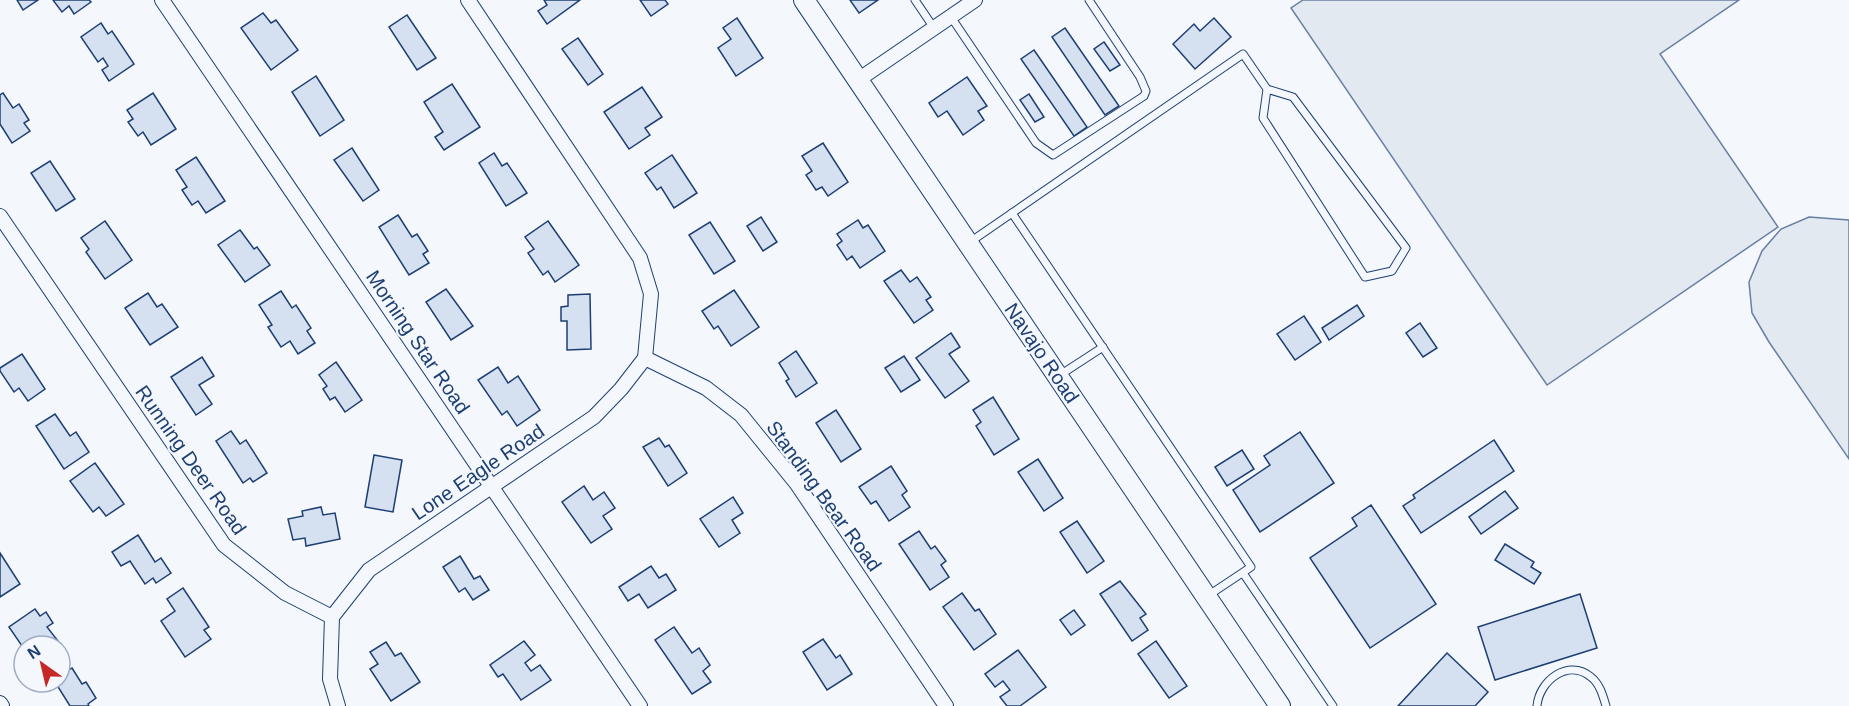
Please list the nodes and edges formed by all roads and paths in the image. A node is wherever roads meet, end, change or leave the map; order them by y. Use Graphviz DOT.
graph roads {
  1 [pos="162,0"];
  2 [pos="468,0"];
  3 [pos="804,0"];
  4 [pos="915,0"];
  5 [pos="975,0"];
  6 [pos="1089,0"];
  7 [pos="951,17"];
  8 [pos="934,28"];
  9 [pos="858,80"];
  10 [pos="1267,89"];
  11 [pos="1012,213"];
  12 [pos="0,216"];
  13 [pos="968,243"];
  14 [pos="1102,347"];
  15 [pos="645,358"];
  16 [pos="1058,377"];
  17 [pos="491,484"];
  18 [pos="1242,573"];
  19 [pos="1206,597"];
  20 [pos="332,617"];
  21 [pos="338,706"];
  22 [pos="640,706"];
  23 [pos="946,706"];
  24 [pos="1280,706"];
  25 [pos="1333,706"];
  26 [pos="1537,706"];
  27 [pos="1606,706"];
  1 -- 17 [label="street, Morning Star Road"];
  2 -- 15 [label="street"];
  3 -- 9 [label="main road, Navajo Road"];
  4 -- 8 [label="lane"];
  5 -- 7 [label="street"];
  6 -- 7 [label="lane"];
  7 -- 8 [label="street"];
  8 -- 9 [label="street"];
  9 -- 13 [label="main road, Navajo Road"];
  10 -- 10 [label="lane"];
  10 -- 11 [label="lane"];
  11 -- 13 [label="lane"];
  11 -- 14 [label="lane"];
  12 -- 20 [label="street, Running Deer Road"];
  13 -- 16 [label="main road, Navajo Road"];
  14 -- 16 [label="lane"];
  14 -- 18 [label="lane"];
  15 -- 17 [label="street, Lone Eagle Road"];
  15 -- 23 [label="street, Standing Bear Road"];
  16 -- 19 [label="main road, Navajo Road"];
  17 -- 20 [label="street, Lone Eagle Road"];
  17 -- 22 [label="street, Morning Star Road"];
  18 -- 19 [label="lane"];
  18 -- 25 [label="lane"];
  19 -- 24 [label="main road, Navajo Road"];
  20 -- 21 [label="street"];
  26 -- 27 [label="lane"];
}
